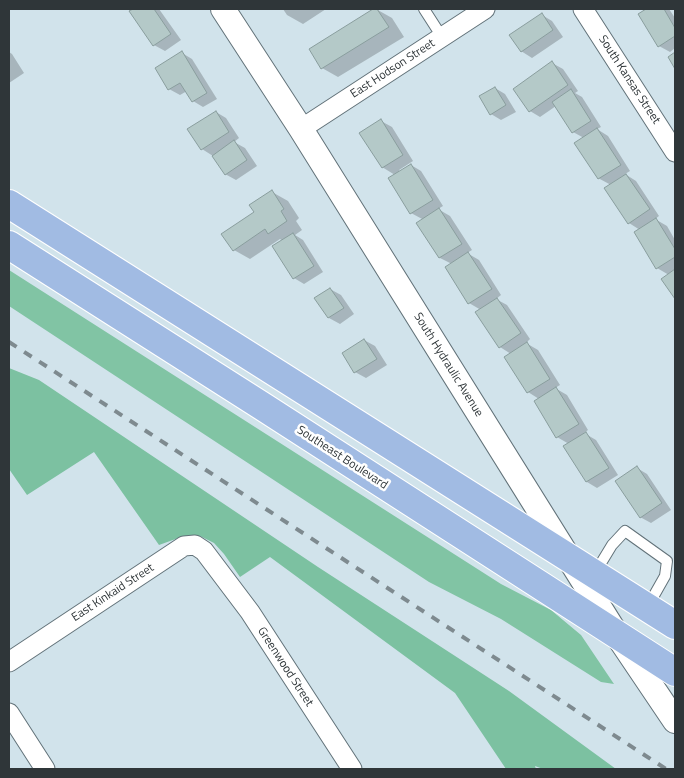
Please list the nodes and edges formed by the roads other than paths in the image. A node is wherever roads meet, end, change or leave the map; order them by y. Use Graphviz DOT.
graph roads {
  1 [pos="223,9"];
  2 [pos="424,9"];
  3 [pos="485,9"];
  4 [pos="583,9"];
  5 [pos="442,37"];
  6 [pos="301,129"];
  7 [pos="675,152"];
  8 [pos="9,204"];
  9 [pos="9,245"];
  10 [pos="566,555"];
  11 [pos="215,566"];
  12 [pos="595,573"];
  13 [pos="647,607"];
  14 [pos="675,625"];
  15 [pos="615,632"];
  16 [pos="9,662"];
  17 [pos="675,672"];
  18 [pos="9,712"];
  19 [pos="675,720"];
  20 [pos="45,769"];
  21 [pos="352,769"];
  1 -- 6 [label="street, South Hydraulic Avenue"];
  2 -- 5 [label="lane"];
  3 -- 5 [label="street, East Hodson Street"];
  4 -- 7 [label="street, South Kansas Street"];
  5 -- 6 [label="street, East Hodson Street"];
  6 -- 10 [label="street, South Hydraulic Avenue"];
  8 -- 10 [label="main road"];
  9 -- 15 [label="main road, Southeast Boulevard"];
  10 -- 12 [label="main road"];
  10 -- 15 [label="street, South Hydraulic Avenue"];
  11 -- 16 [label="street, East Kinkaid Street"];
  11 -- 21 [label="street, Greenwood Street"];
  12 -- 13 [label="main road"];
  12 -- 13 [label="lane"];
  13 -- 14 [label="main road"];
  15 -- 17 [label="main road, Southeast Boulevard"];
  15 -- 19 [label="street, South Hydraulic Avenue"];
  18 -- 20 [label="street"];
}
